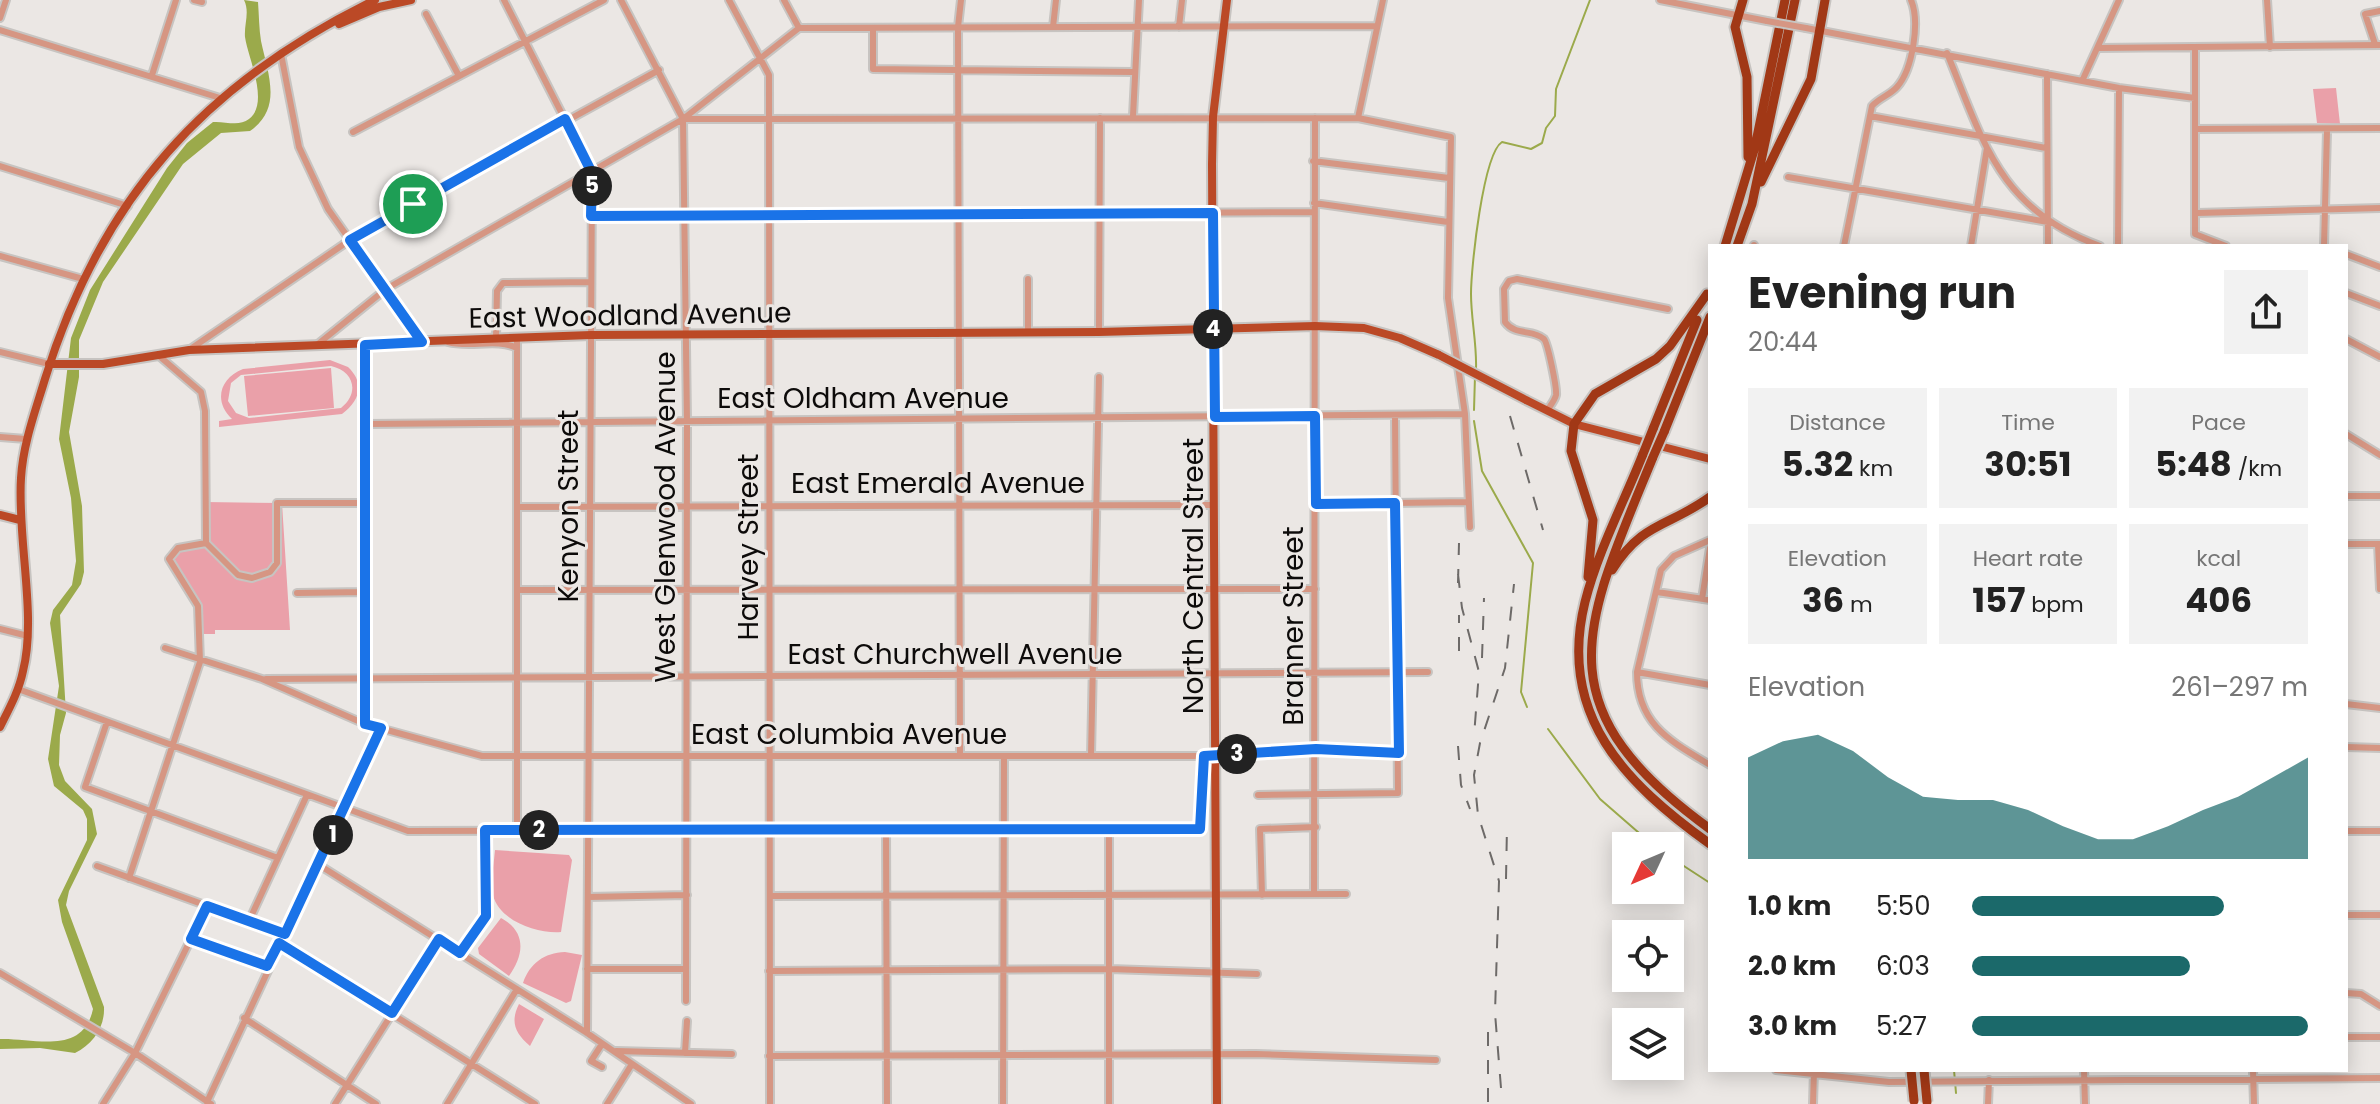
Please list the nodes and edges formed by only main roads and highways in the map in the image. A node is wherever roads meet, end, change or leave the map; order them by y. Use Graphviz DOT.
graph roads {
  1 [pos="375,0"];
  2 [pos="409,0"];
  3 [pos="1227,0"];
  4 [pos="1743,0"];
  5 [pos="1785,0"];
  6 [pos="1795,0"];
  7 [pos="1825,0"];
  8 [pos="363,3"];
  9 [pos="323,28"];
  10 [pos="1747,176"];
  11 [pos="1752,204"];
  12 [pos="1726,244"];
  13 [pos="1738,244"];
  14 [pos="1708,292"];
  15 [pos="1708,293"];
  16 [pos="1708,322"];
  17 [pos="1213,328"];
  18 [pos="49,364"];
  19 [pos="1574,424"];
  20 [pos="1648,456"];
  21 [pos="1708,458"];
  22 [pos="1708,498"];
  23 [pos="0,515"];
  24 [pos="20,520"];
  25 [pos="1599,590"];
  26 [pos="1586,601"];
  27 [pos="0,727"];
  28 [pos="1708,827"];
  29 [pos="1708,843"];
  30 [pos="1911,1072"];
  31 [pos="1924,1072"];
  32 [pos="1914,1102"];
  33 [pos="1927,1103"];
  34 [pos="1217,1104"];
  1 -- 8 [label="main road"];
  2 -- 8 [label="main road"];
  2 -- 9 [label="main road"];
  3 -- 17 [label="main road, North Central Street"];
  4 -- 10 [label="highway"];
  5 -- 10 [label="highway"];
  6 -- 11 [label="highway"];
  7 -- 11 [label="highway"];
  8 -- 9 [label="main road"];
  9 -- 18 [label="main road"];
  10 -- 12 [label="highway"];
  11 -- 13 [label="highway"];
  14 -- 19 [label="highway"];
  15 -- 20 [label="highway, bridge"];
  16 -- 20 [label="highway, bridge"];
  17 -- 18 [label="main road, East Woodland Avenue"];
  17 -- 19 [label="main road, East Woodland Avenue, bridge"];
  17 -- 34 [label="main road, North Central Street"];
  18 -- 24 [label="main road"];
  19 -- 21 [label="main road, East Woodland Avenue"];
  19 -- 26 [label="highway"];
  20 -- 25 [label="highway"];
  20 -- 26 [label="highway"];
  22 -- 25 [label="highway"];
  23 -- 24 [label="main road"];
  24 -- 27 [label="main road"];
  25 -- 28 [label="highway"];
  26 -- 29 [label="highway"];
  30 -- 32 [label="highway, bridge"];
  31 -- 33 [label="highway, bridge"];
}
